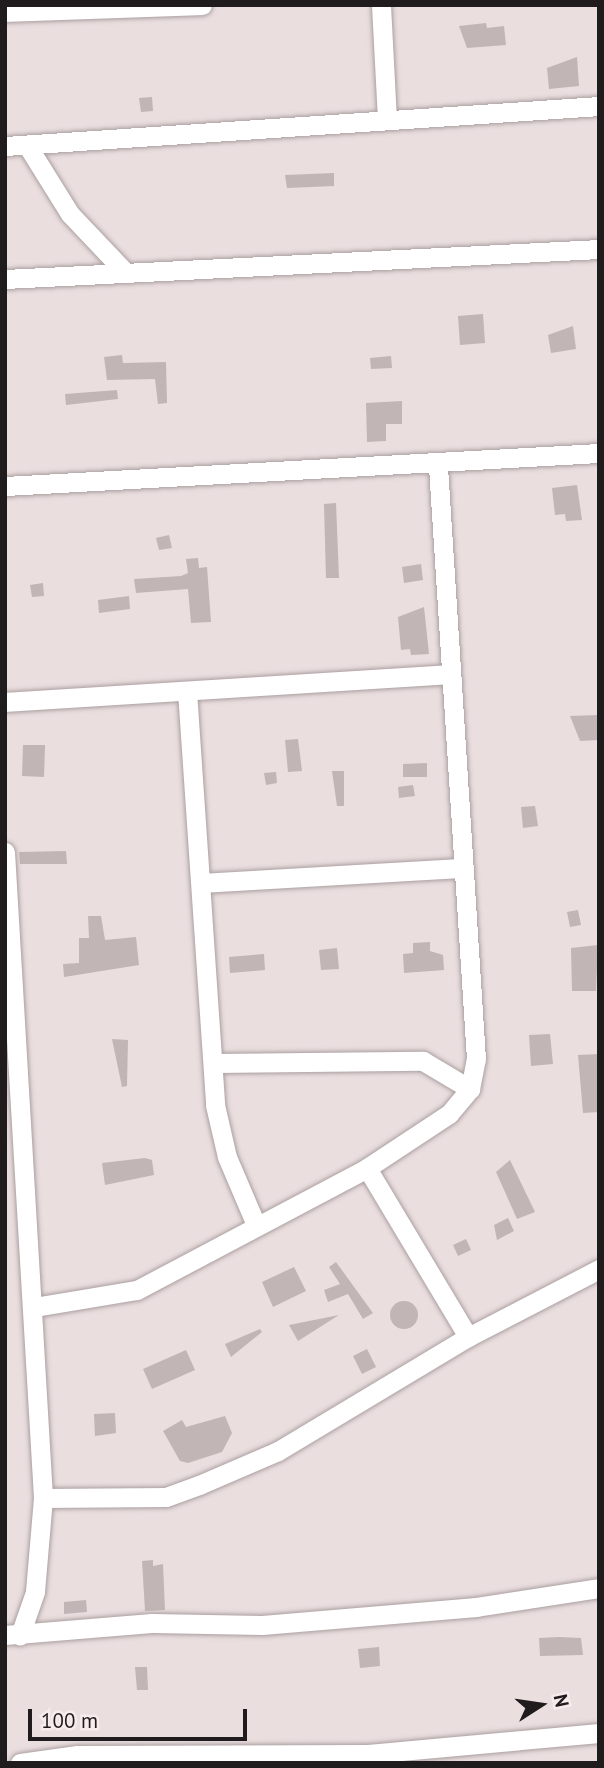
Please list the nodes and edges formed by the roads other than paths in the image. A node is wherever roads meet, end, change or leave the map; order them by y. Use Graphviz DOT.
graph roads {
  1 [pos="202,5"];
  2 [pos="381,5"];
  3 [pos="5,12"];
  4 [pos="599,106"];
  5 [pos="387,120"];
  6 [pos="27,145"];
  7 [pos="5,146"];
  8 [pos="599,249"];
  9 [pos="126,273"];
  10 [pos="5,279"];
  11 [pos="599,453"];
  12 [pos="438,467"];
  13 [pos="5,486"];
  14 [pos="450,674"];
  15 [pos="187,691"];
  16 [pos="5,702"];
  17 [pos="5,852"];
  18 [pos="460,868"];
  19 [pos="201,883"];
  20 [pos="215,1063"];
  21 [pos="470,1089"];
  22 [pos="367,1168"];
  23 [pos="256,1225"];
  24 [pos="599,1269"];
  25 [pos="34,1307"];
  26 [pos="468,1337"];
  27 [pos="43,1498"];
  28 [pos="599,1588"];
  29 [pos="12,1635"];
  30 [pos="599,1733"];
  31 [pos="517,1754"];
  32 [pos="42,1760"];
  33 [pos="20,1763"];
  1 -- 3 [label="street"];
  2 -- 5 [label="street"];
  4 -- 5 [label="street"];
  5 -- 6 [label="street"];
  6 -- 7 [label="street"];
  6 -- 9 [label="street"];
  8 -- 9 [label="street"];
  9 -- 10 [label="street"];
  11 -- 12 [label="street"];
  12 -- 13 [label="street"];
  12 -- 14 [label="street"];
  14 -- 15 [label="street"];
  14 -- 18 [label="street"];
  15 -- 16 [label="street"];
  15 -- 19 [label="street"];
  17 -- 25 [label="street"];
  18 -- 19 [label="street"];
  18 -- 21 [label="street"];
  19 -- 20 [label="street"];
  20 -- 21 [label="street"];
  20 -- 23 [label="street"];
  21 -- 22 [label="street"];
  22 -- 23 [label="street"];
  22 -- 26 [label="street"];
  23 -- 25 [label="street"];
  24 -- 26 [label="street"];
  25 -- 27 [label="street"];
  26 -- 27 [label="street"];
  27 -- 29 [label="street"];
  28 -- 29 [label="street"];
  30 -- 31 [label="street"];
  31 -- 32 [label="street"];
  32 -- 33 [label="street"];
}
